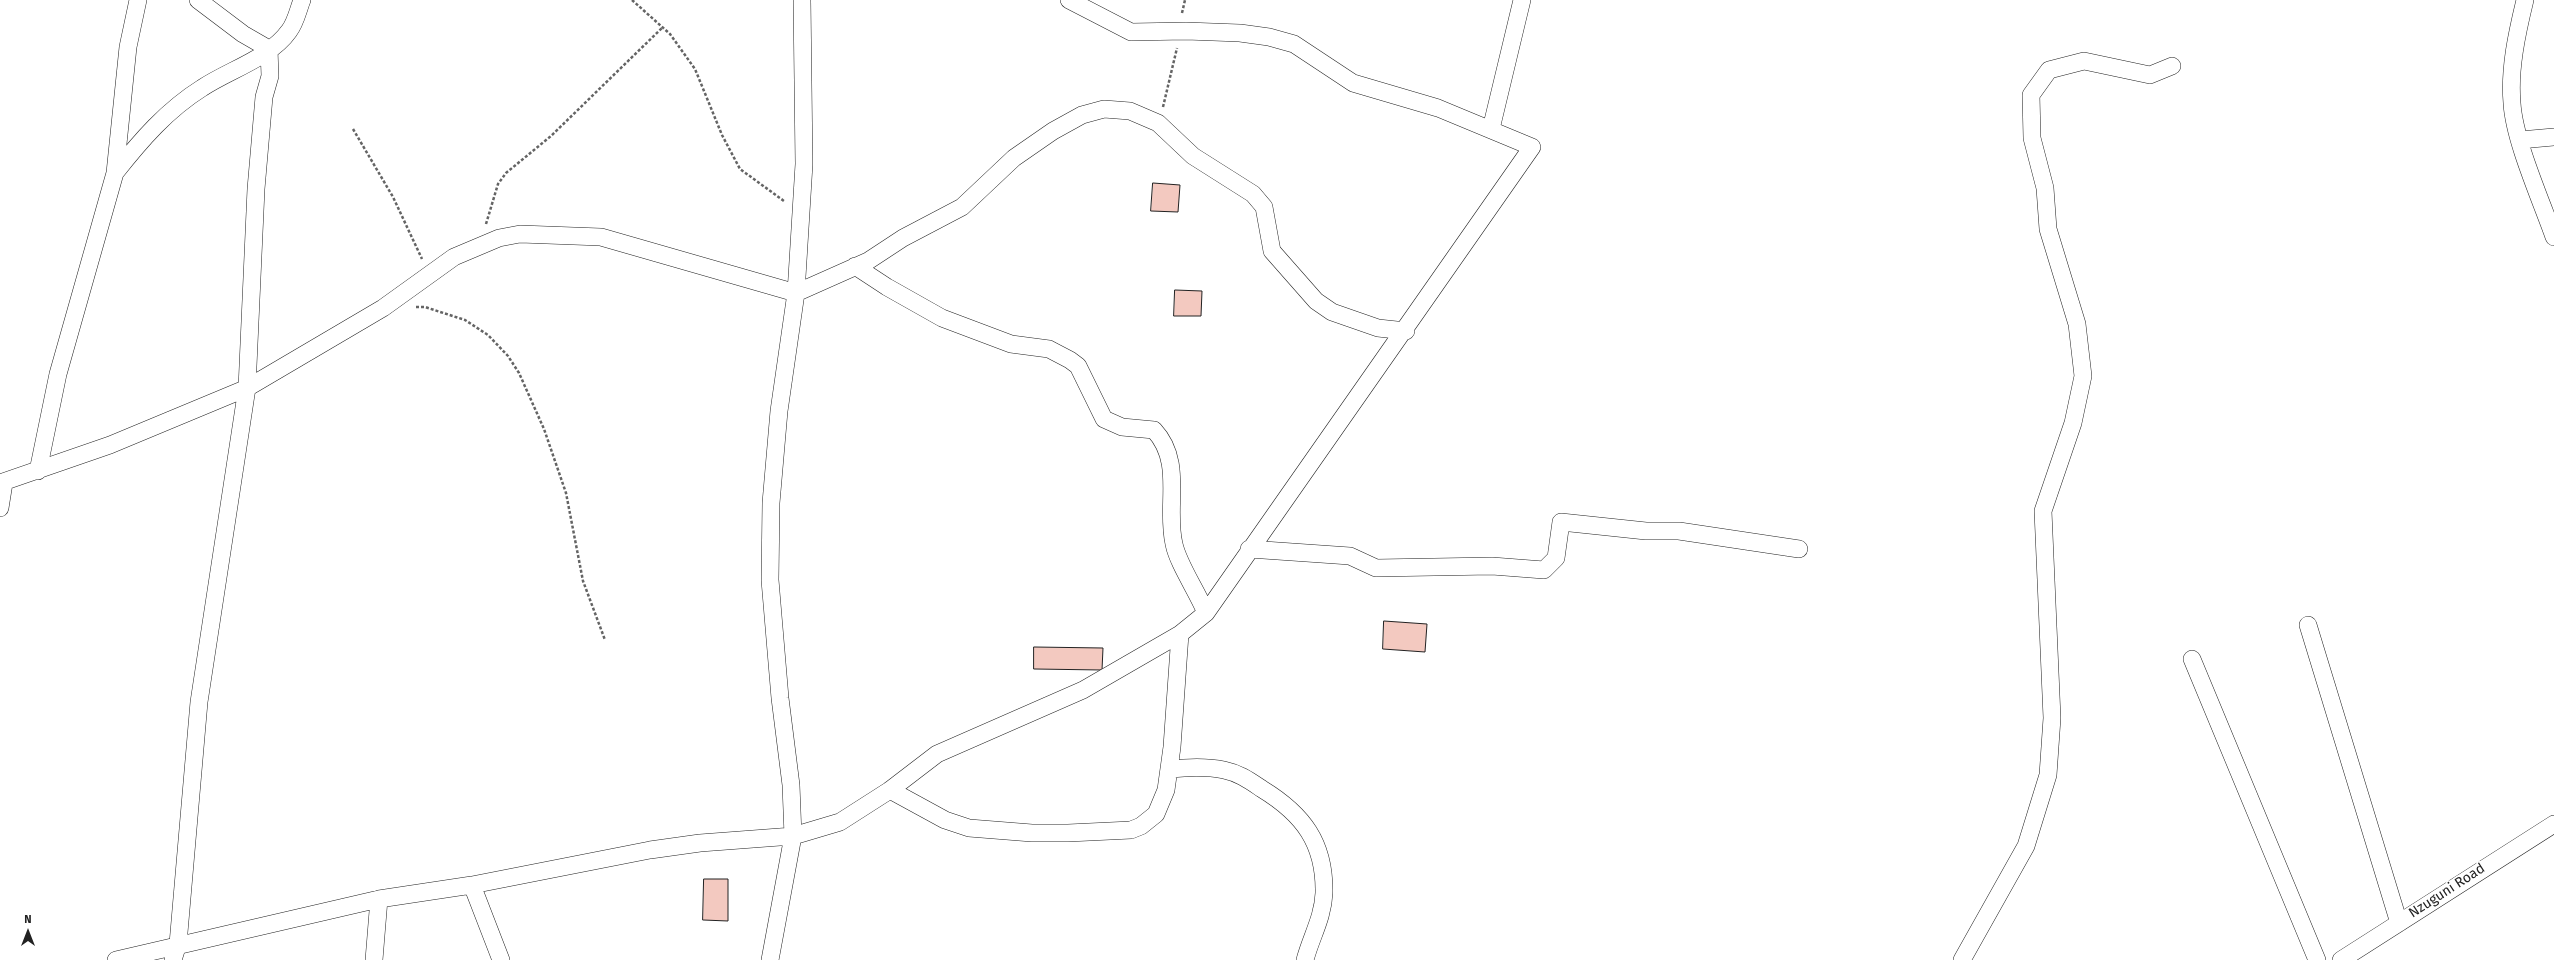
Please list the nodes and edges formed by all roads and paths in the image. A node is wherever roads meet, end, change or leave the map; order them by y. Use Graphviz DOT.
graph roads {
  1 [pos="138,0"];
  2 [pos="198,0"];
  3 [pos="302,0"];
  4 [pos="632,0"];
  5 [pos="802,0"];
  6 [pos="1069,0"];
  7 [pos="1522,0"];
  8 [pos="2525,0"];
  9 [pos="663,27"];
  10 [pos="1180,31"];
  11 [pos="269,49"];
  12 [pos="2172,66"];
  13 [pos="1158,123"];
  14 [pos="353,129"];
  15 [pos="1491,129"];
  16 [pos="2554,137"];
  17 [pos="2520,140"];
  18 [pos="115,173"];
  19 [pos="801,215"];
  20 [pos="2554,237"];
  21 [pos="474,248"];
  22 [pos="855,266"];
  23 [pos="429,276"];
  24 [pos="796,293"];
  25 [pos="411,307"];
  26 [pos="1406,331"];
  27 [pos="247,388"];
  28 [pos="38,471"];
  29 [pos="2,483"];
  30 [pos="0,508"];
  31 [pos="1249,549"];
  32 [pos="1799,549"];
  33 [pos="1206,613"];
  34 [pos="2308,625"];
  35 [pos="1180,634"];
  36 [pos="605,640"];
  37 [pos="2192,659"];
  38 [pos="1170,769"];
  39 [pos="890,790"];
  40 [pos="2554,824"];
  41 [pos="793,836"];
  42 [pos="472,885"];
  43 [pos="379,899"];
  44 [pos="2399,923"];
  45 [pos="176,952"];
  46 [pos="116,960"];
  47 [pos="374,960"];
  48 [pos="501,960"];
  49 [pos="770,960"];
  50 [pos="1305,960"];
  51 [pos="1962,960"];
  52 [pos="2317,960"];
  53 [pos="2341,960"];
  1 -- 18 [label="street"];
  2 -- 11 [label="street"];
  3 -- 11 [label="street"];
  4 -- 9 [label="path"];
  5 -- 19 [label="street"];
  6 -- 10 [label="street"];
  7 -- 15 [label="street"];
  8 -- 17 [label="street"];
  9 -- 19 [label="path"];
  9 -- 21 [label="path"];
  10 -- 13 [label="path"];
  10 -- 15 [label="street"];
  11 -- 18 [label="street"];
  11 -- 27 [label="street"];
  12 -- 51 [label="street"];
  13 -- 22 [label="street"];
  13 -- 26 [label="street"];
  14 -- 23 [label="path"];
  15 -- 26 [label="street"];
  16 -- 17 [label="street"];
  17 -- 20 [label="street"];
  18 -- 28 [label="street"];
  19 -- 24 [label="street"];
  21 -- 23 [label="street"];
  21 -- 24 [label="street"];
  22 -- 24 [label="street"];
  22 -- 33 [label="street"];
  23 -- 27 [label="street"];
  24 -- 41 [label="street"];
  25 -- 36 [label="path"];
  26 -- 31 [label="street"];
  27 -- 28 [label="street"];
  27 -- 45 [label="street"];
  28 -- 29 [label="street"];
  29 -- 30 [label="street"];
  31 -- 32 [label="street"];
  31 -- 33 [label="street"];
  33 -- 35 [label="street"];
  34 -- 44 [label="street"];
  35 -- 38 [label="street"];
  35 -- 39 [label="street"];
  37 -- 52 [label="street"];
  38 -- 39 [label="street"];
  38 -- 50 [label="street"];
  39 -- 41 [label="street"];
  40 -- 44 [label="street, Nzuguni Road"];
  41 -- 42 [label="street"];
  41 -- 49 [label="street"];
  42 -- 43 [label="street"];
  42 -- 48 [label="street"];
  43 -- 45 [label="street"];
  43 -- 47 [label="street"];
  44 -- 53 [label="street, Nzuguni Road"];
  45 -- 46 [label="street"];
}
